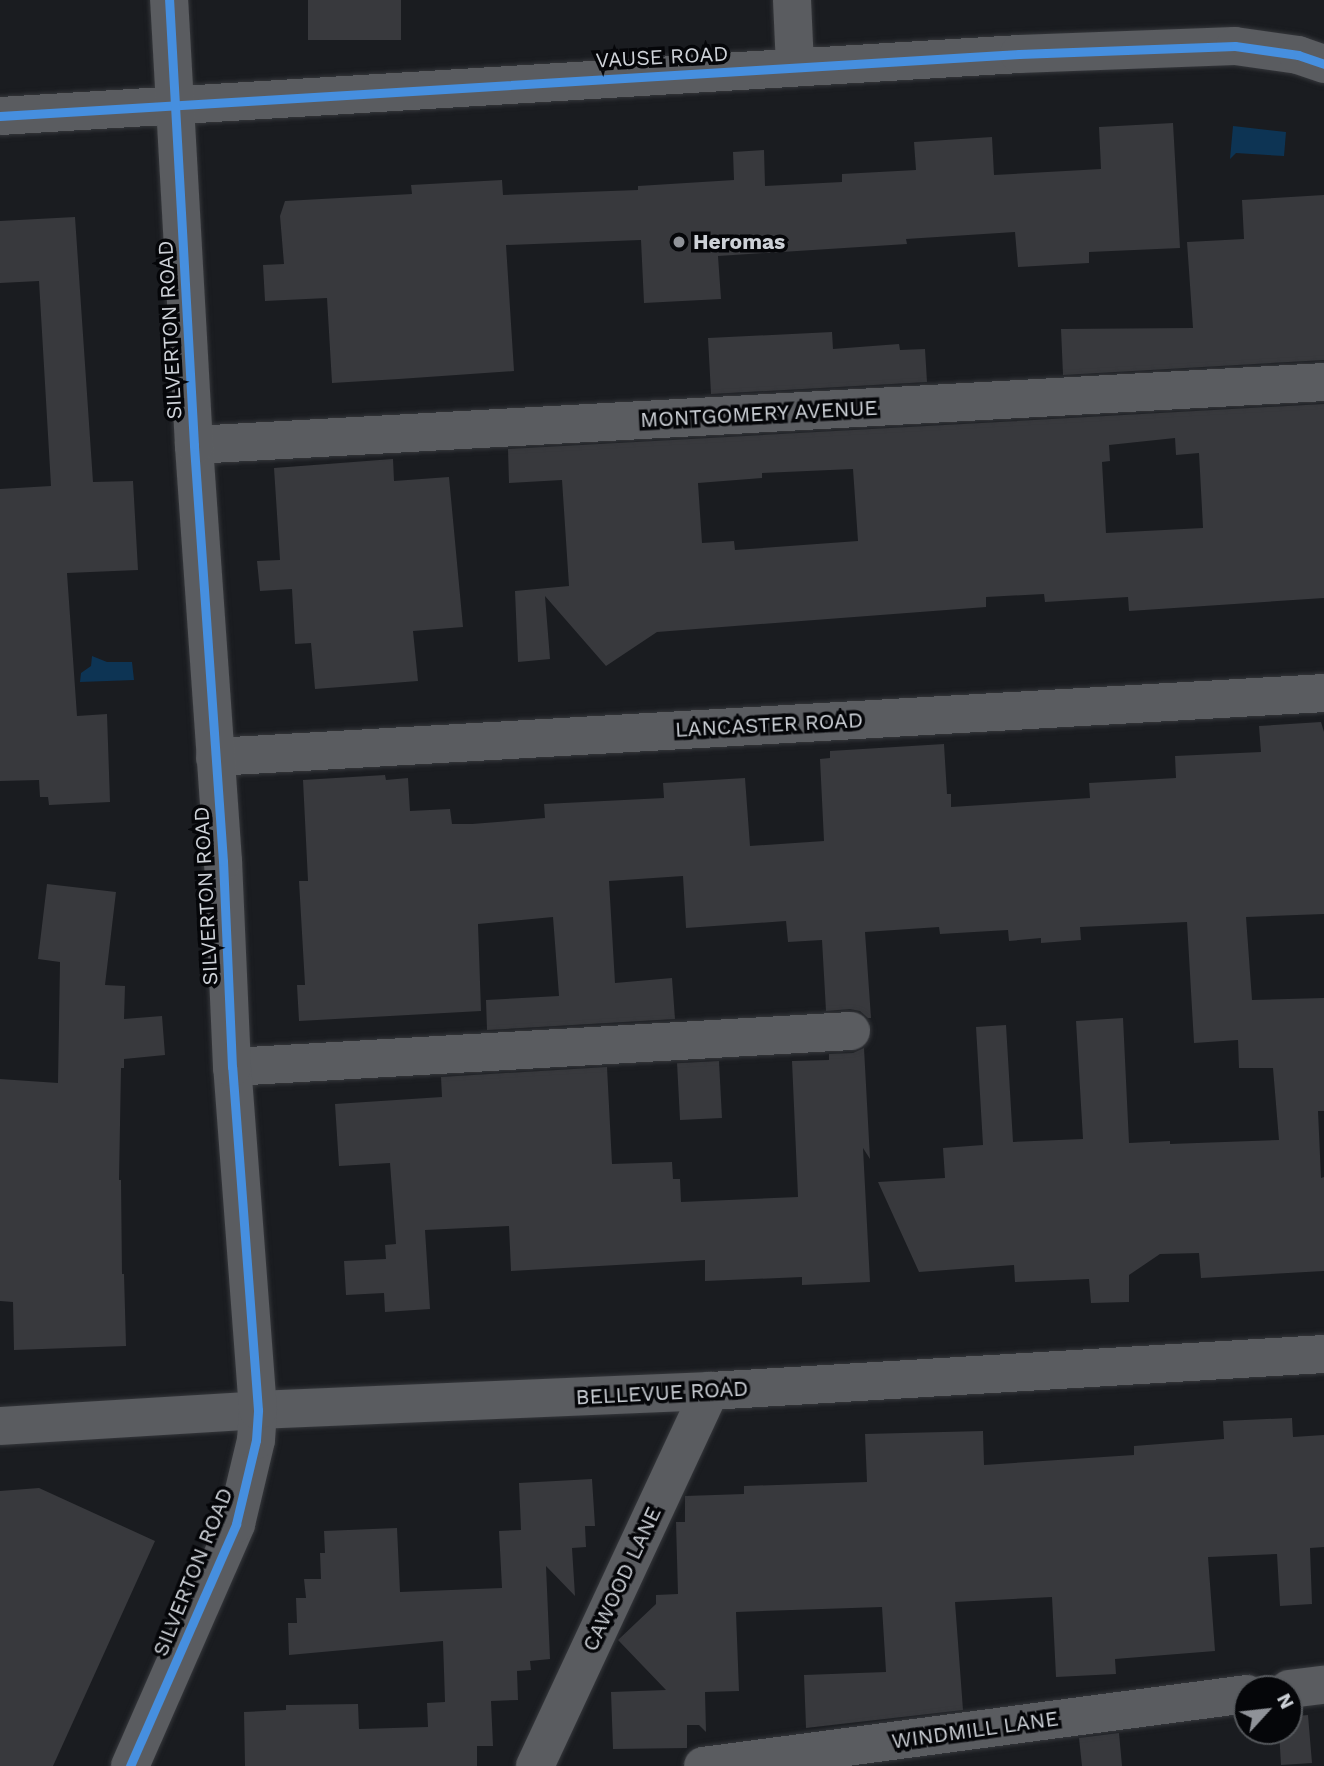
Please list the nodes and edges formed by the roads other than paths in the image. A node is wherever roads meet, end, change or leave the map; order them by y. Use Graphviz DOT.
graph roads {
  1 [pos="169,0"];
  2 [pos="792,0"];
  3 [pos="1324,64"];
  4 [pos="795,66"];
  5 [pos="175,107"];
  6 [pos="0,116"];
  7 [pos="1324,382"];
  8 [pos="194,445"];
  9 [pos="1324,693"];
  10 [pos="215,757"];
  11 [pos="850,1031"];
  12 [pos="232,1067"];
  13 [pos="1324,1354"];
  14 [pos="710,1391"];
  15 [pos="258,1410"];
  16 [pos="0,1426"];
  17 [pos="1324,1685"];
  18 [pos="1303,1687"];
  19 [pos="1233,1697"];
  20 [pos="130,1766"];
  21 [pos="535,1766"];
  22 [pos="703,1766"];
  1 -- 5 [label="street, SILVERTON ROAD"];
  2 -- 4 [label="street"];
  3 -- 4 [label="street, VAUSE ROAD"];
  4 -- 5 [label="street, VAUSE ROAD"];
  5 -- 6 [label="street, VAUSE ROAD"];
  5 -- 8 [label="street, SILVERTON ROAD"];
  7 -- 8 [label="street, MONTGOMERY AVENUE"];
  8 -- 10 [label="street, SILVERTON ROAD"];
  9 -- 10 [label="street, LANCASTER ROAD"];
  10 -- 12 [label="street, SILVERTON ROAD"];
  11 -- 12 [label="street"];
  12 -- 15 [label="street, SILVERTON ROAD"];
  13 -- 14 [label="street, BELLEVUE ROAD"];
  14 -- 15 [label="street, BELLEVUE ROAD"];
  14 -- 21 [label="street, CAWOOD LANE"];
  15 -- 16 [label="street, BELLEVUE ROAD"];
  15 -- 20 [label="street, SILVERTON ROAD"];
  17 -- 18 [label="street"];
  19 -- 22 [label="street, WINDMILL LANE"];
}
